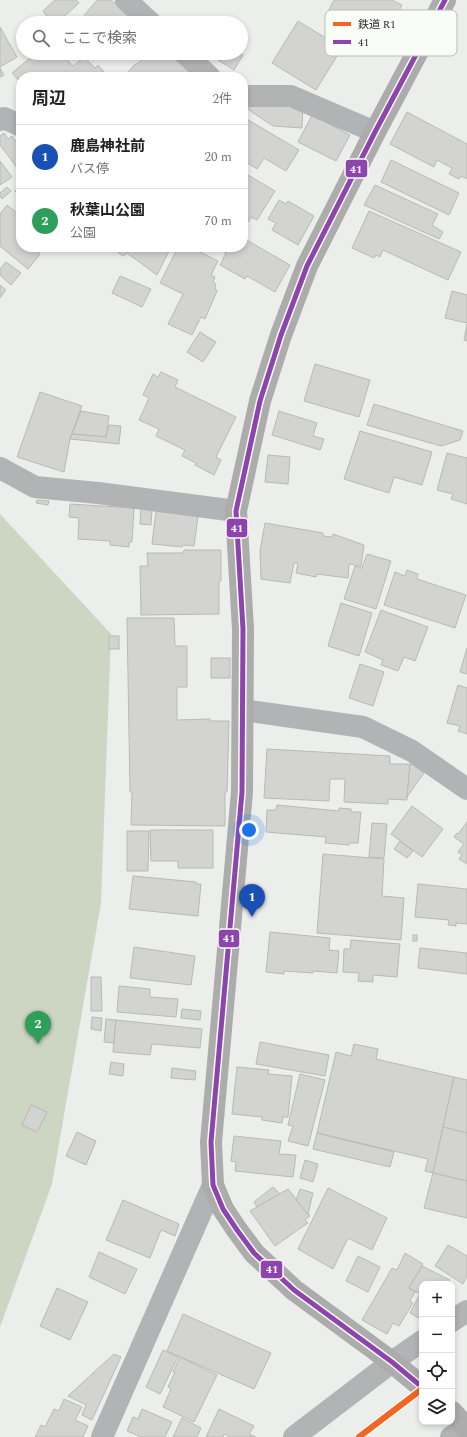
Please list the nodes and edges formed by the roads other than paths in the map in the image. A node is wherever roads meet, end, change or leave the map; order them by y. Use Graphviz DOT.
graph roads {
  1 [pos="126,0"];
  2 [pos="445,0"];
  3 [pos="440,10"];
  4 [pos="143,16"];
  5 [pos="415,56"];
  6 [pos="192,60"];
  7 [pos="205,72"];
  8 [pos="248,96"];
  9 [pos="0,120"];
  10 [pos="16,124"];
  11 [pos="375,132"];
  12 [pos="0,468"];
  13 [pos="236,511"];
  14 [pos="243,710"];
  15 [pos="467,788"];
  16 [pos="213,1185"];
  17 [pos="467,1311"];
  18 [pos="455,1319"];
  19 [pos="419,1343"];
  20 [pos="392,1362"];
  21 [pos="419,1384"];
  22 [pos="102,1437"];
  23 [pos="294,1437"];
  1 -- 4 [label="street"];
  2 -- 3 [label="main road"];
  5 -- 11 [label="main road"];
  6 -- 7 [label="street"];
  8 -- 11 [label="street"];
  9 -- 10 [label="street"];
  11 -- 13 [label="main road"];
  12 -- 13 [label="street"];
  13 -- 14 [label="main road"];
  14 -- 15 [label="street"];
  14 -- 16 [label="main road"];
  16 -- 20 [label="main road"];
  16 -- 22 [label="street"];
  17 -- 18 [label="street"];
  19 -- 20 [label="street"];
  20 -- 21 [label="main road"];
  20 -- 23 [label="street"];
}
